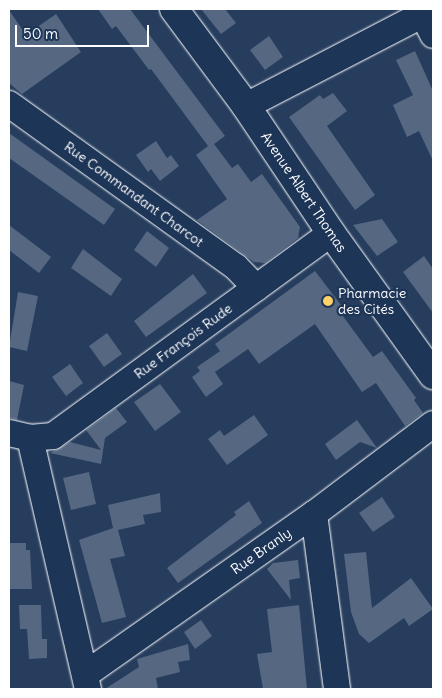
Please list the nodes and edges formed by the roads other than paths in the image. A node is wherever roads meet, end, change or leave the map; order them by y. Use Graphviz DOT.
graph roads {
  1 [pos="174,9"];
  2 [pos="427,17"];
  3 [pos="9,104"];
  4 [pos="246,106"];
  5 [pos="331,233"];
  6 [pos="256,288"];
  7 [pos="433,375"];
  8 [pos="433,424"];
  9 [pos="19,435"];
  10 [pos="314,514"];
  11 [pos="87,682"];
  12 [pos="337,689"];
  1 -- 4 [label="main road, Avenue Albert Thomas"];
  2 -- 4 [label="street"];
  3 -- 6 [label="street, Rue Commandant Charcot"];
  4 -- 5 [label="main road, Avenue Albert Thomas"];
  5 -- 6 [label="street, Rue François Rude"];
  5 -- 7 [label="main road, Avenue Albert Thomas"];
  6 -- 9 [label="street, Rue François Rude"];
  8 -- 10 [label="street, Rue Branly"];
  9 -- 11 [label="street"];
  10 -- 11 [label="street, Rue Branly"];
  10 -- 12 [label="street"];
}
